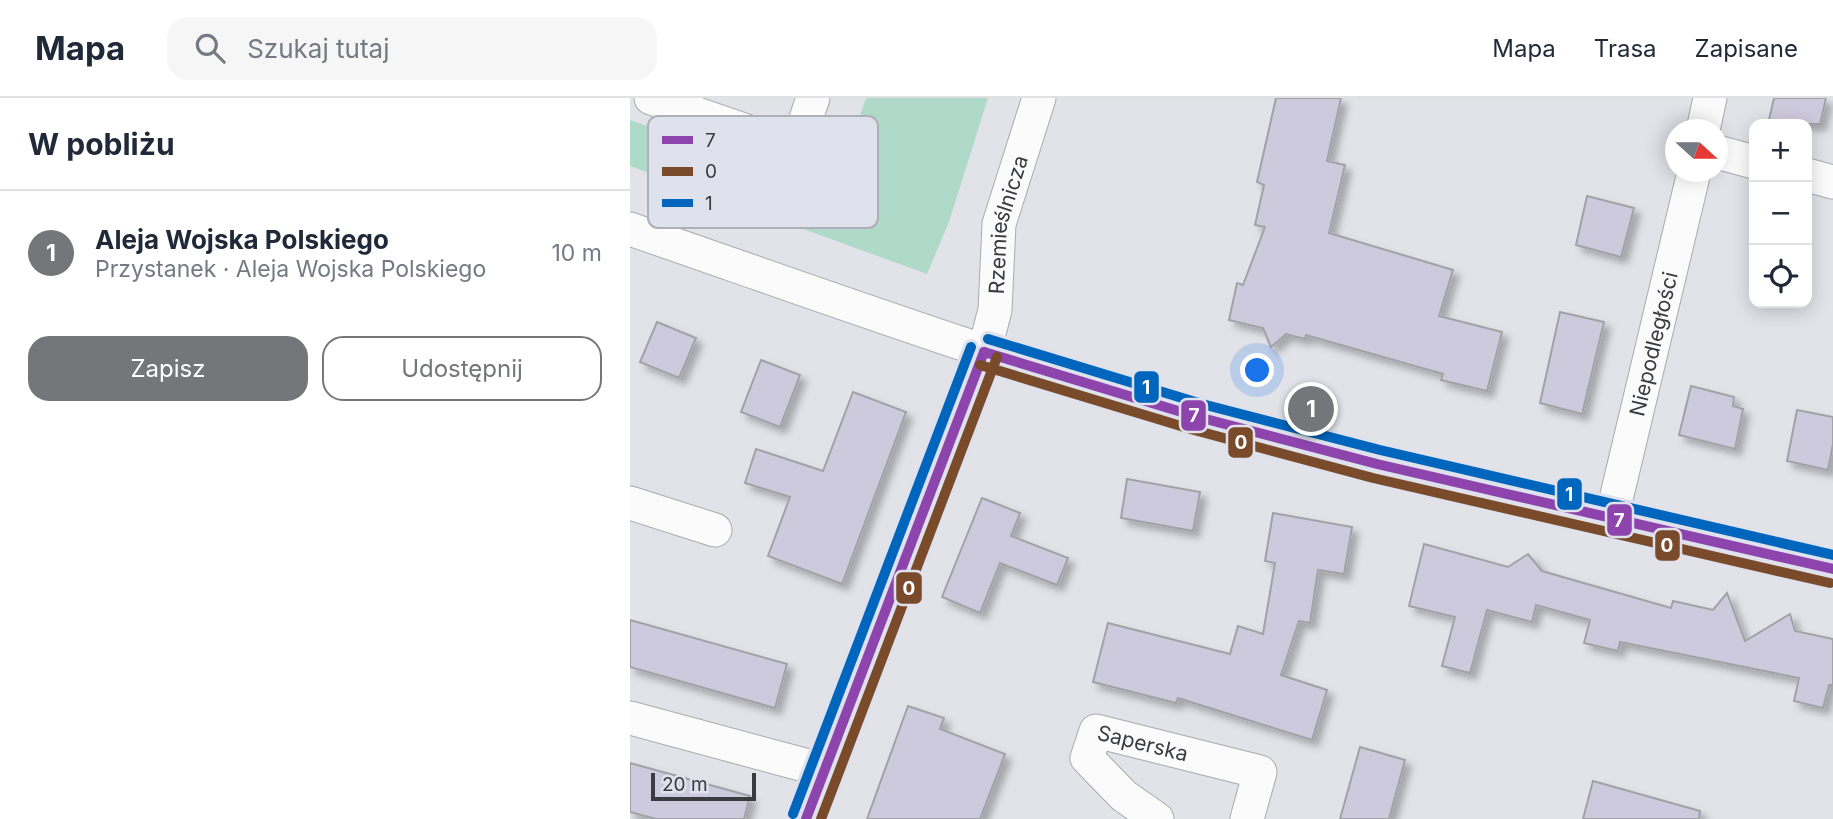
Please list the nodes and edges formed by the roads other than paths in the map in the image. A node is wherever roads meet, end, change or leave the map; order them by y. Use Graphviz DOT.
graph roads {
  1 [pos="650,98"];
  2 [pos="813,98"];
  3 [pos="1039,98"];
  4 [pos="1710,98"];
  5 [pos="703,116"];
  6 [pos="807,116"];
  7 [pos="1705,119"];
  8 [pos="1728,155"];
  9 [pos="1749,161"];
  10 [pos="1812,176"];
  11 [pos="1692,182"];
  12 [pos="1833,182"];
  13 [pos="630,229"];
  14 [pos="984,352"];
  15 [pos="630,503"];
  16 [pos="1612,516"];
  17 [pos="715,530"];
  18 [pos="1833,569"];
  19 [pos="630,718"];
  20 [pos="823,770"];
  21 [pos="806,819"];
  22 [pos="1157,819"];
  23 [pos="1247,819"];
  1 -- 5 [label="street"];
  2 -- 6 [label="street"];
  3 -- 14 [label="street, Rzemieślnicza"];
  4 -- 7 [label="street"];
  8 -- 9 [label="street"];
  10 -- 12 [label="street"];
  11 -- 16 [label="street, Niepodległości"];
  13 -- 14 [label="street"];
  14 -- 16 [label="street"];
  14 -- 20 [label="street, Rzemieślnicza"];
  15 -- 17 [label="street"];
  16 -- 18 [label="street"];
  19 -- 20 [label="street"];
  20 -- 21 [label="street, Rzemieślnicza"];
  22 -- 23 [label="street, Saperska"];
}
